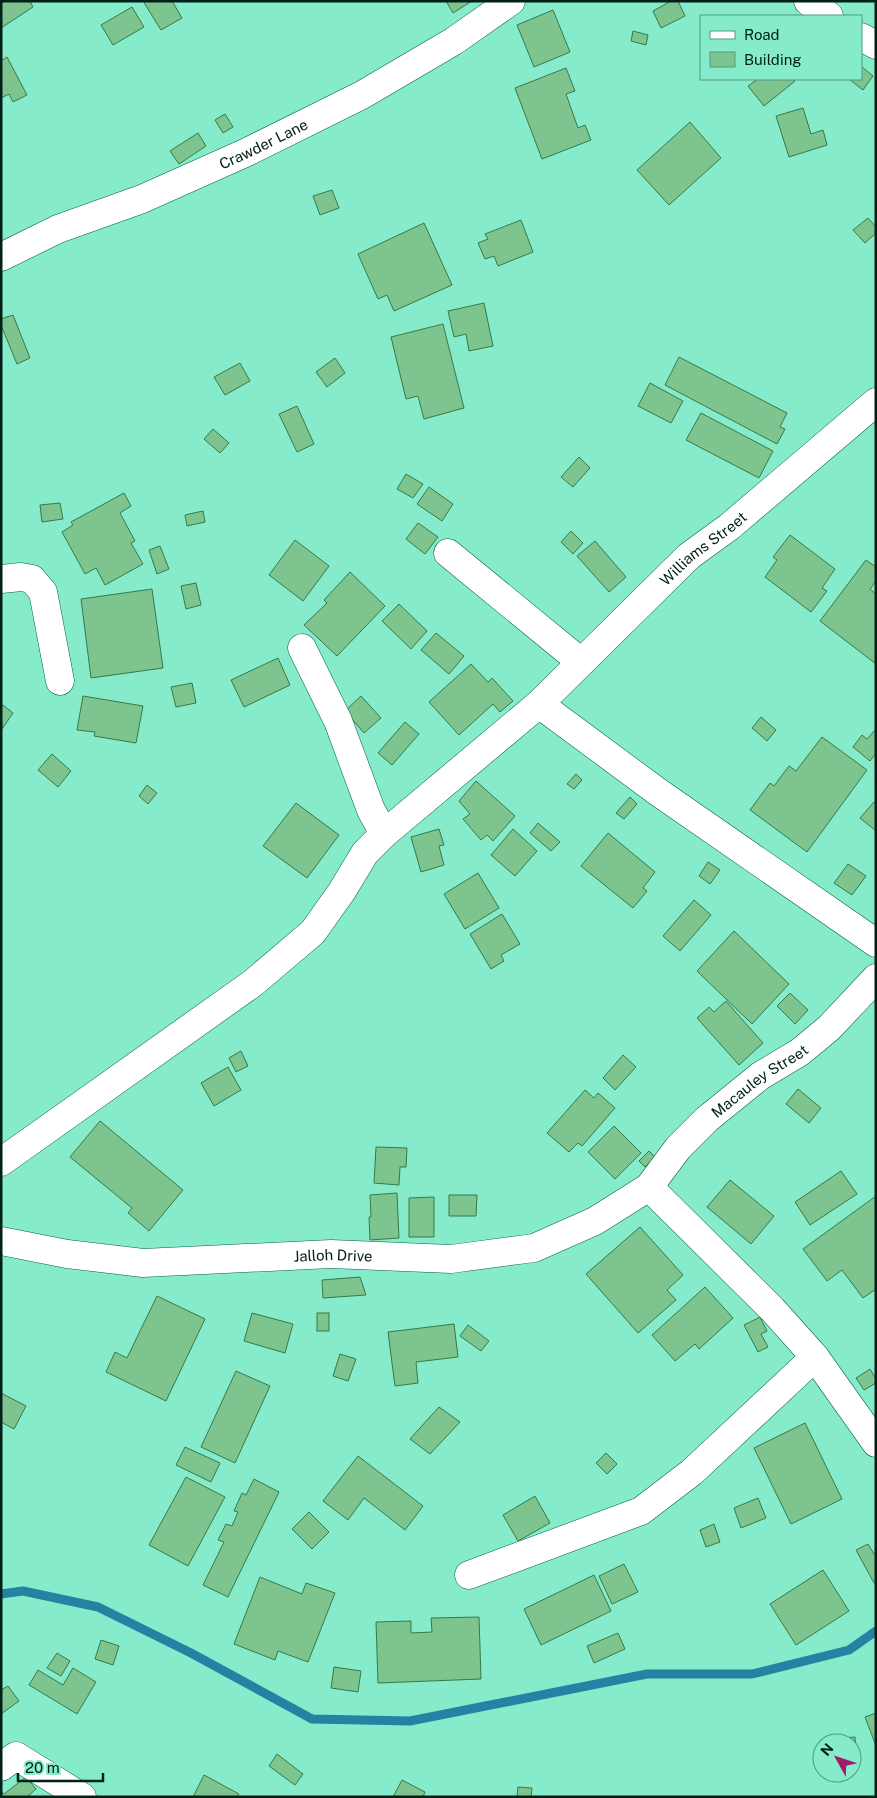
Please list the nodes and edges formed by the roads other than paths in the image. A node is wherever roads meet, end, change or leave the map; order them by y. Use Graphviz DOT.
graph roads {
  1 [pos="511,1"];
  2 [pos="808,1"];
  3 [pos="828,15"];
  4 [pos="862,38"];
  5 [pos="876,45"];
  6 [pos="1,256"];
  7 [pos="876,402"];
  8 [pos="448,553"];
  9 [pos="1,579"];
  10 [pos="302,648"];
  11 [pos="581,662"];
  12 [pos="60,681"];
  13 [pos="539,704"];
  14 [pos="384,834"];
  15 [pos="876,943"];
  16 [pos="876,978"];
  17 [pos="1,1162"];
  18 [pos="649,1187"];
  19 [pos="1,1241"];
  20 [pos="815,1357"];
  21 [pos="876,1443"];
  22 [pos="468,1575"];
  23 [pos="1,1767"];
  24 [pos="82,1797"];
  1 -- 6 [label="street, Crawder Lane"];
  2 -- 3 [label="street"];
  4 -- 5 [label="street"];
  7 -- 11 [label="street, Williams Street"];
  8 -- 11 [label="street"];
  9 -- 12 [label="street"];
  10 -- 14 [label="street"];
  11 -- 13 [label="street, Williams Street"];
  13 -- 14 [label="street, Williams Street"];
  13 -- 15 [label="street"];
  14 -- 17 [label="street, Williams Street"];
  16 -- 18 [label="street, Macauley Street"];
  18 -- 19 [label="street, Jalloh Drive"];
  18 -- 20 [label="street"];
  20 -- 21 [label="street"];
  20 -- 22 [label="street"];
  23 -- 24 [label="street"];
}
